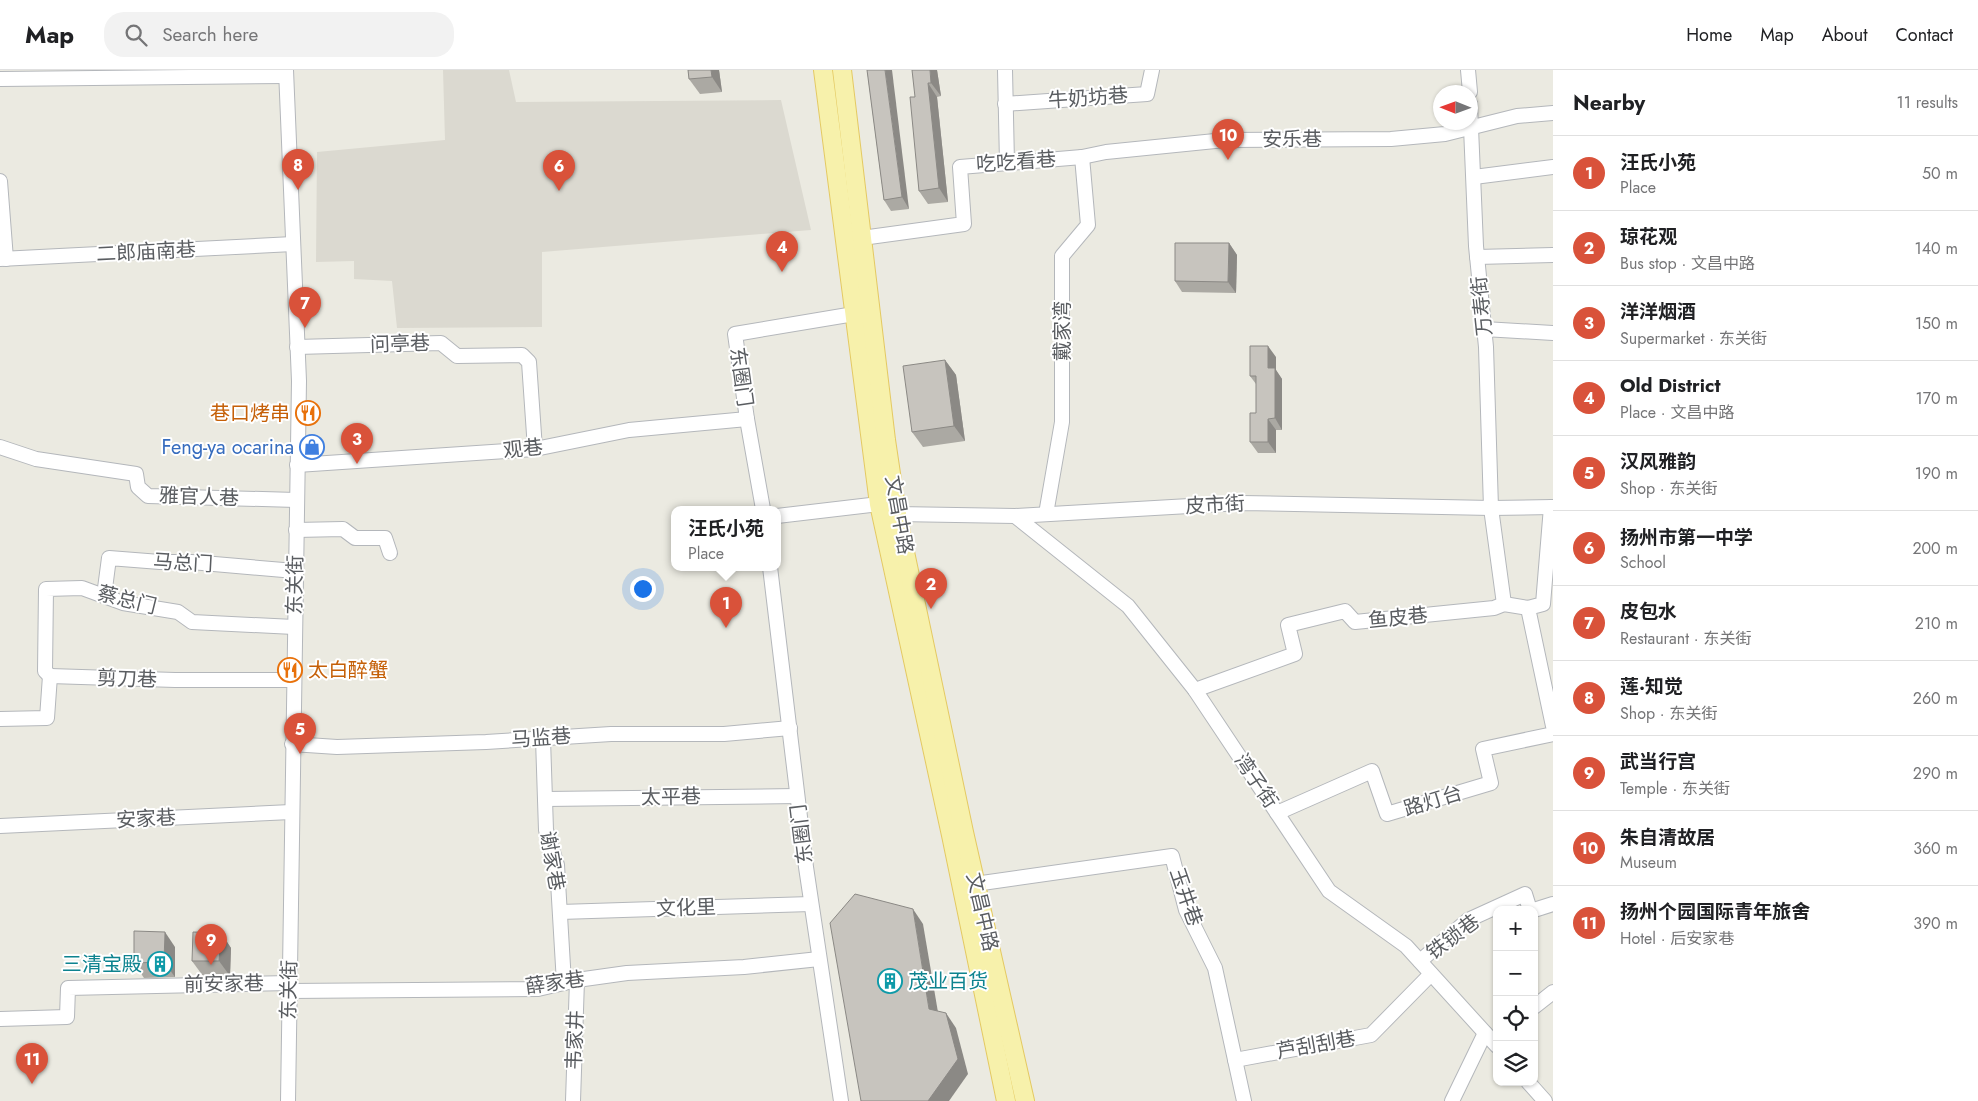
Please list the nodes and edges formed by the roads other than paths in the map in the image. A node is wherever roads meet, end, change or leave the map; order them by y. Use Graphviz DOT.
graph roads {
  1 [pos="823,70"];
  2 [pos="842,70"];
  3 [pos="1005,70"];
  4 [pos="1152,70"];
  5 [pos="1468,70"];
  6 [pos="286,73"];
  7 [pos="0,79"];
  8 [pos="1469,85"];
  9 [pos="1005,104"];
  10 [pos="1553,113"];
  11 [pos="1478,126"];
  12 [pos="1463,130"];
  13 [pos="1472,130"];
  14 [pos="1082,157"];
  15 [pos="1007,163"];
  16 [pos="1553,167"];
  17 [pos="1474,177"];
  18 [pos="0,181"];
  19 [pos="862,238"];
  20 [pos="293,244"];
  21 [pos="1553,255"];
  22 [pos="1477,257"];
  23 [pos="3,259"];
  24 [pos="854,314"];
  25 [pos="1484,330"];
  26 [pos="1553,333"];
  27 [pos="297,347"];
  28 [pos="747,419"];
  29 [pos="0,447"];
  30 [pos="535,449"];
  31 [pos="297,465"];
  32 [pos="296,500"];
  33 [pos="879,504"];
  34 [pos="762,506"];
  35 [pos="1552,507"];
  36 [pos="1492,508"];
  37 [pos="897,514"];
  38 [pos="1046,514"];
  39 [pos="781,516"];
  40 [pos="1015,516"];
  41 [pos="296,530"];
  42 [pos="390,553"];
  43 [pos="295,571"];
  44 [pos="770,571"];
  45 [pos="104,596"];
  46 [pos="1548,603"];
  47 [pos="1504,604"];
  48 [pos="1528,608"];
  49 [pos="294,628"];
  50 [pos="50,676"];
  51 [pos="293,680"];
  52 [pos="1195,690"];
  53 [pos="0,719"];
  54 [pos="1553,726"];
  55 [pos="790,728"];
  56 [pos="1553,734"];
  57 [pos="543,738"];
  58 [pos="292,744"];
  59 [pos="797,796"];
  60 [pos="545,799"];
  61 [pos="292,812"];
  62 [pos="1277,813"];
  63 [pos="0,826"];
  64 [pos="975,884"];
  65 [pos="811,904"];
  66 [pos="1553,904"];
  67 [pos="1499,906"];
  68 [pos="1529,906"];
  69 [pos="1493,909"];
  70 [pos="1538,909"];
  71 [pos="560,912"];
  72 [pos="819,959"];
  73 [pos="1420,961"];
  74 [pos="1431,974"];
  75 [pos="570,982"];
  76 [pos="289,987"];
  77 [pos="1553,992"];
  78 [pos="1538,1005"];
  79 [pos="0,1019"];
  80 [pos="1493,1040"];
  81 [pos="1235,1060"];
  82 [pos="1531,1086"];
  83 [pos="288,1101"];
  84 [pos="573,1101"];
  85 [pos="841,1101"];
  86 [pos="1006,1101"];
  87 [pos="1025,1101"];
  88 [pos="1244,1101"];
  89 [pos="1452,1101"];
  90 [pos="1544,1101"];
  1 -- 24 [label="main road, 文昌中路"];
  2 -- 19 [label="main road, 文昌中路"];
  3 -- 9 [label="street"];
  4 -- 9 [label="street, 牛奶坊巷"];
  5 -- 8 [label="street"];
  6 -- 7 [label="street"];
  6 -- 20 [label="street, 东关街"];
  9 -- 15 [label="street"];
  10 -- 11 [label="street, 安乐巷"];
  12 -- 14 [label="street, 安乐巷"];
  13 -- 17 [label="street, 万寿街"];
  14 -- 15 [label="street, 吃吃看巷"];
  14 -- 38 [label="street, 戴家湾"];
  15 -- 19 [label="street, 吃吃看巷"];
  16 -- 17 [label="street"];
  17 -- 22 [label="street, 万寿街"];
  18 -- 23 [label="street"];
  19 -- 37 [label="main road, 文昌中路"];
  20 -- 23 [label="street, 二郎庙南巷"];
  20 -- 27 [label="street, 东关街"];
  21 -- 22 [label="street"];
  22 -- 25 [label="street, 万寿街"];
  24 -- 28 [label="street, 东圈门"];
  24 -- 33 [label="main road, 文昌中路"];
  25 -- 26 [label="street"];
  25 -- 36 [label="street, 万寿街"];
  27 -- 30 [label="street, 问亭巷"];
  27 -- 31 [label="street, 东关街"];
  28 -- 30 [label="street, 观巷"];
  28 -- 34 [label="street, 东圈门"];
  29 -- 32 [label="street, 雅官人巷"];
  30 -- 31 [label="street, 观巷"];
  31 -- 32 [label="street, 东关街"];
  32 -- 41 [label="street, 东关街"];
  33 -- 37 [label="street, 皮市街"];
  33 -- 39 [label="street"];
  33 -- 86 [label="main road, 文昌中路"];
  35 -- 36 [label="street, 皮市街"];
  35 -- 46 [label="street"];
  36 -- 38 [label="street, 皮市街"];
  36 -- 47 [label="street, 万寿街"];
  37 -- 40 [label="street, 皮市街"];
  37 -- 64 [label="main road, 文昌中路"];
  38 -- 40 [label="street, 皮市街"];
  40 -- 52 [label="street, 湾子街"];
  41 -- 42 [label="street"];
  41 -- 43 [label="street, 东关街"];
  43 -- 45 [label="street, 马总门"];
  43 -- 49 [label="street, 东关街"];
  44 -- 55 [label="street, 东圈门"];
  45 -- 49 [label="street, 蔡总门"];
  45 -- 50 [label="street, 蔡总门"];
  46 -- 48 [label="street"];
  47 -- 48 [label="street, 鱼皮巷"];
  47 -- 52 [label="street, 鱼皮巷"];
  48 -- 54 [label="street"];
  49 -- 51 [label="street, 东关街"];
  50 -- 51 [label="street, 剪刀巷"];
  50 -- 53 [label="street"];
  51 -- 58 [label="street, 东关街"];
  52 -- 62 [label="street, 湾子街"];
  55 -- 57 [label="street, 马监巷"];
  55 -- 59 [label="street, 东圈门"];
  56 -- 62 [label="street, 路灯台"];
  57 -- 58 [label="street, 马监巷"];
  57 -- 60 [label="street, 谢家巷"];
  58 -- 61 [label="street, 东关街"];
  59 -- 60 [label="street, 太平巷"];
  59 -- 65 [label="street, 东圈门"];
  60 -- 71 [label="street, 谢家巷"];
  61 -- 63 [label="street, 安家巷"];
  61 -- 76 [label="street, 东关街"];
  62 -- 73 [label="street, 湾子街"];
  64 -- 81 [label="street, 玉井巷"];
  64 -- 87 [label="main road, 文昌中路"];
  65 -- 71 [label="street, 文化里"];
  65 -- 72 [label="street, 东圈门"];
  66 -- 70 [label="street"];
  67 -- 68 [label="street, 铁锁巷"];
  69 -- 73 [label="street, 铁锁巷"];
  71 -- 75 [label="street, 谢家巷"];
  72 -- 75 [label="street, 薛家巷"];
  72 -- 85 [label="street, 东圈门"];
  73 -- 74 [label="street, 湾子街"];
  74 -- 80 [label="street, 湾子街"];
  74 -- 81 [label="street, 芦刮刮巷"];
  75 -- 76 [label="street, 薛家巷"];
  75 -- 84 [label="street, 韦家井"];
  76 -- 79 [label="street, 前安家巷"];
  76 -- 83 [label="street, 东关街"];
  77 -- 78 [label="street"];
  80 -- 89 [label="street"];
  81 -- 88 [label="street, 玉井巷"];
  82 -- 90 [label="street"];
}
